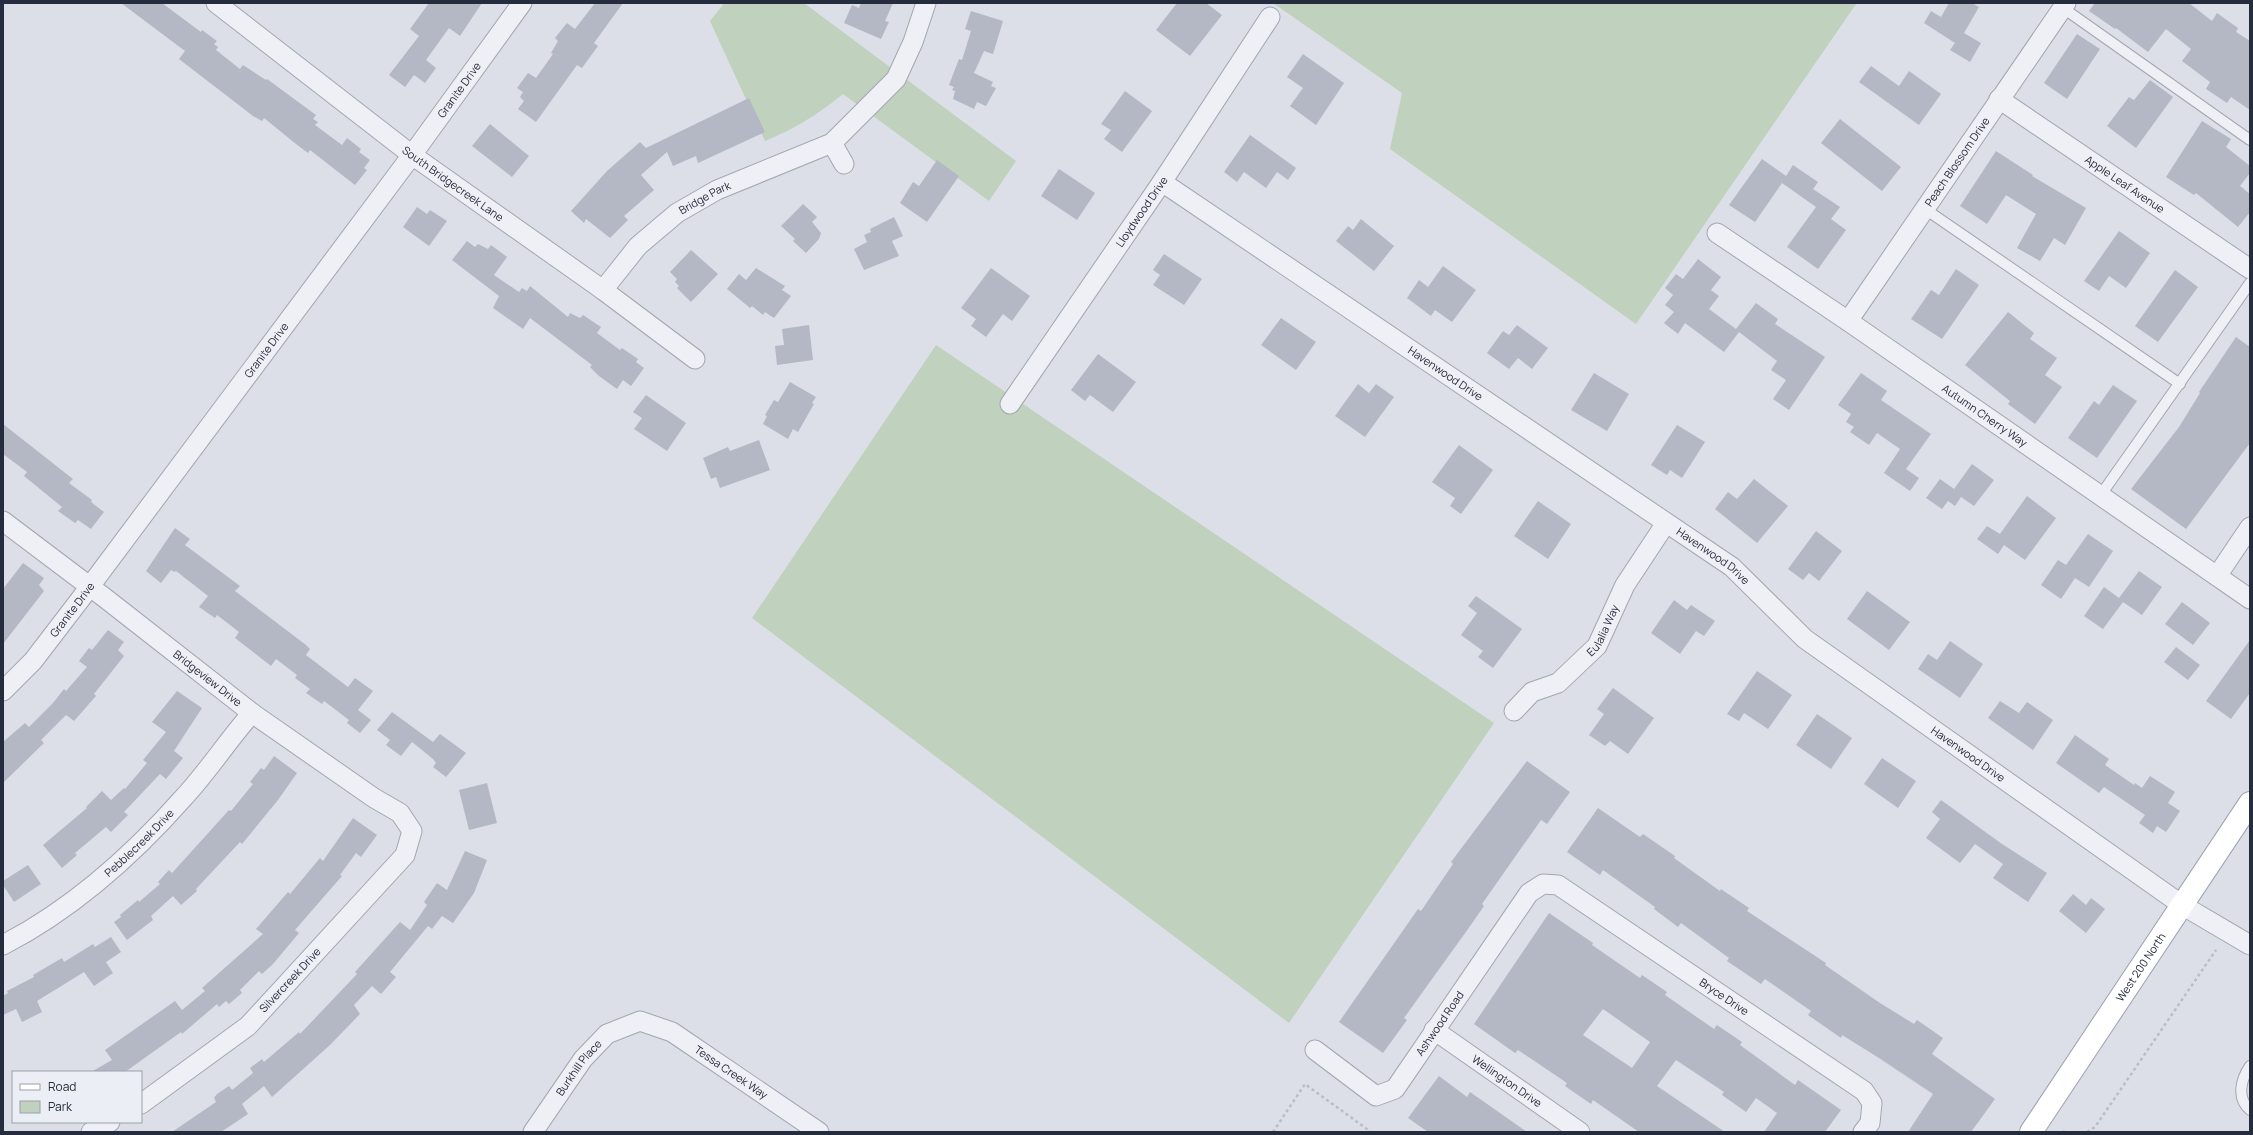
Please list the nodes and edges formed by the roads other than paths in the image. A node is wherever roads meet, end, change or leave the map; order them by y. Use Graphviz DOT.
graph roads {
  1 [pos="216,3"];
  2 [pos="522,3"];
  3 [pos="926,3"];
  4 [pos="2065,5"];
  5 [pos="1270,17"];
  6 [pos="1999,99"];
  7 [pos="2250,140"];
  8 [pos="832,142"];
  9 [pos="412,155"];
  10 [pos="844,164"];
  11 [pos="1162,182"];
  12 [pos="1925,209"];
  13 [pos="1717,233"];
  14 [pos="2250,269"];
  15 [pos="2250,283"];
  16 [pos="603,290"];
  17 [pos="1848,321"];
  18 [pos="695,359"];
  19 [pos="2180,384"];
  20 [pos="1010,404"];
  21 [pos="2100,496"];
  22 [pos="3,521"];
  23 [pos="1666,523"];
  24 [pos="2250,528"];
  25 [pos="2217,576"];
  26 [pos="89,586"];
  27 [pos="2250,599"];
  28 [pos="3,691"];
  29 [pos="1514,711"];
  30 [pos="252,713"];
  31 [pos="2250,803"];
  32 [pos="412,831"];
  33 [pos="1543,884"];
  34 [pos="2182,905"];
  35 [pos="3,945"];
  36 [pos="2250,945"];
  37 [pos="640,1021"];
  38 [pos="1434,1030"];
  39 [pos="1315,1050"];
  40 [pos="2250,1066"];
  41 [pos="142,1103"];
  42 [pos="2250,1110"];
  43 [pos="108,1123"];
  44 [pos="91,1132"];
  45 [pos="533,1132"];
  46 [pos="819,1132"];
  47 [pos="1580,1132"];
  48 [pos="1863,1132"];
  49 [pos="2032,1132"];
  1 -- 9 [label="street, South Bridgecreek Lane"];
  2 -- 9 [label="street, Granite Drive"];
  3 -- 8 [label="street, Bridge Park"];
  4 -- 6 [label="street, Peach Blossom Drive"];
  4 -- 7 [label="lane"];
  5 -- 11 [label="street, Lloydwood Drive"];
  6 -- 12 [label="street, Peach Blossom Drive"];
  6 -- 14 [label="street, Apple Leaf Avenue"];
  8 -- 10 [label="street"];
  8 -- 16 [label="street, Bridge Park"];
  9 -- 16 [label="street, South Bridgecreek Lane"];
  9 -- 26 [label="street, Granite Drive"];
  11 -- 20 [label="street, Lloydwood Drive"];
  11 -- 23 [label="street, Havenwood Drive"];
  12 -- 17 [label="street, Peach Blossom Drive"];
  12 -- 19 [label="lane"];
  13 -- 17 [label="street, Autumn Cherry Way"];
  15 -- 19 [label="lane"];
  16 -- 18 [label="street, South Bridgecreek Lane"];
  17 -- 21 [label="street, Autumn Cherry Way"];
  19 -- 21 [label="lane"];
  21 -- 25 [label="street, Autumn Cherry Way"];
  22 -- 26 [label="street, Bridgeview Drive"];
  23 -- 29 [label="street, Eulalia Way"];
  23 -- 34 [label="street, Havenwood Drive"];
  24 -- 25 [label="street"];
  25 -- 27 [label="street, Autumn Cherry Way"];
  26 -- 28 [label="street, Granite Drive"];
  26 -- 30 [label="street, Bridgeview Drive"];
  30 -- 32 [label="street, Bridgeview Drive"];
  30 -- 35 [label="street, Pebblecreek Drive"];
  31 -- 34 [label="main road, West 200 North"];
  32 -- 41 [label="street, Silvercreek Drive"];
  33 -- 38 [label="street, Ashwood Road"];
  33 -- 48 [label="street, Bryce Drive"];
  34 -- 36 [label="street, Havenwood Drive"];
  34 -- 49 [label="main road, West 200 North"];
  37 -- 45 [label="street, Burkhill Place"];
  37 -- 46 [label="street, Tessa Creek Way"];
  38 -- 39 [label="street, Ashwood Road"];
  38 -- 47 [label="street, Wellington Drive"];
  40 -- 42 [label="lane"];
  43 -- 44 [label="street"];
}
